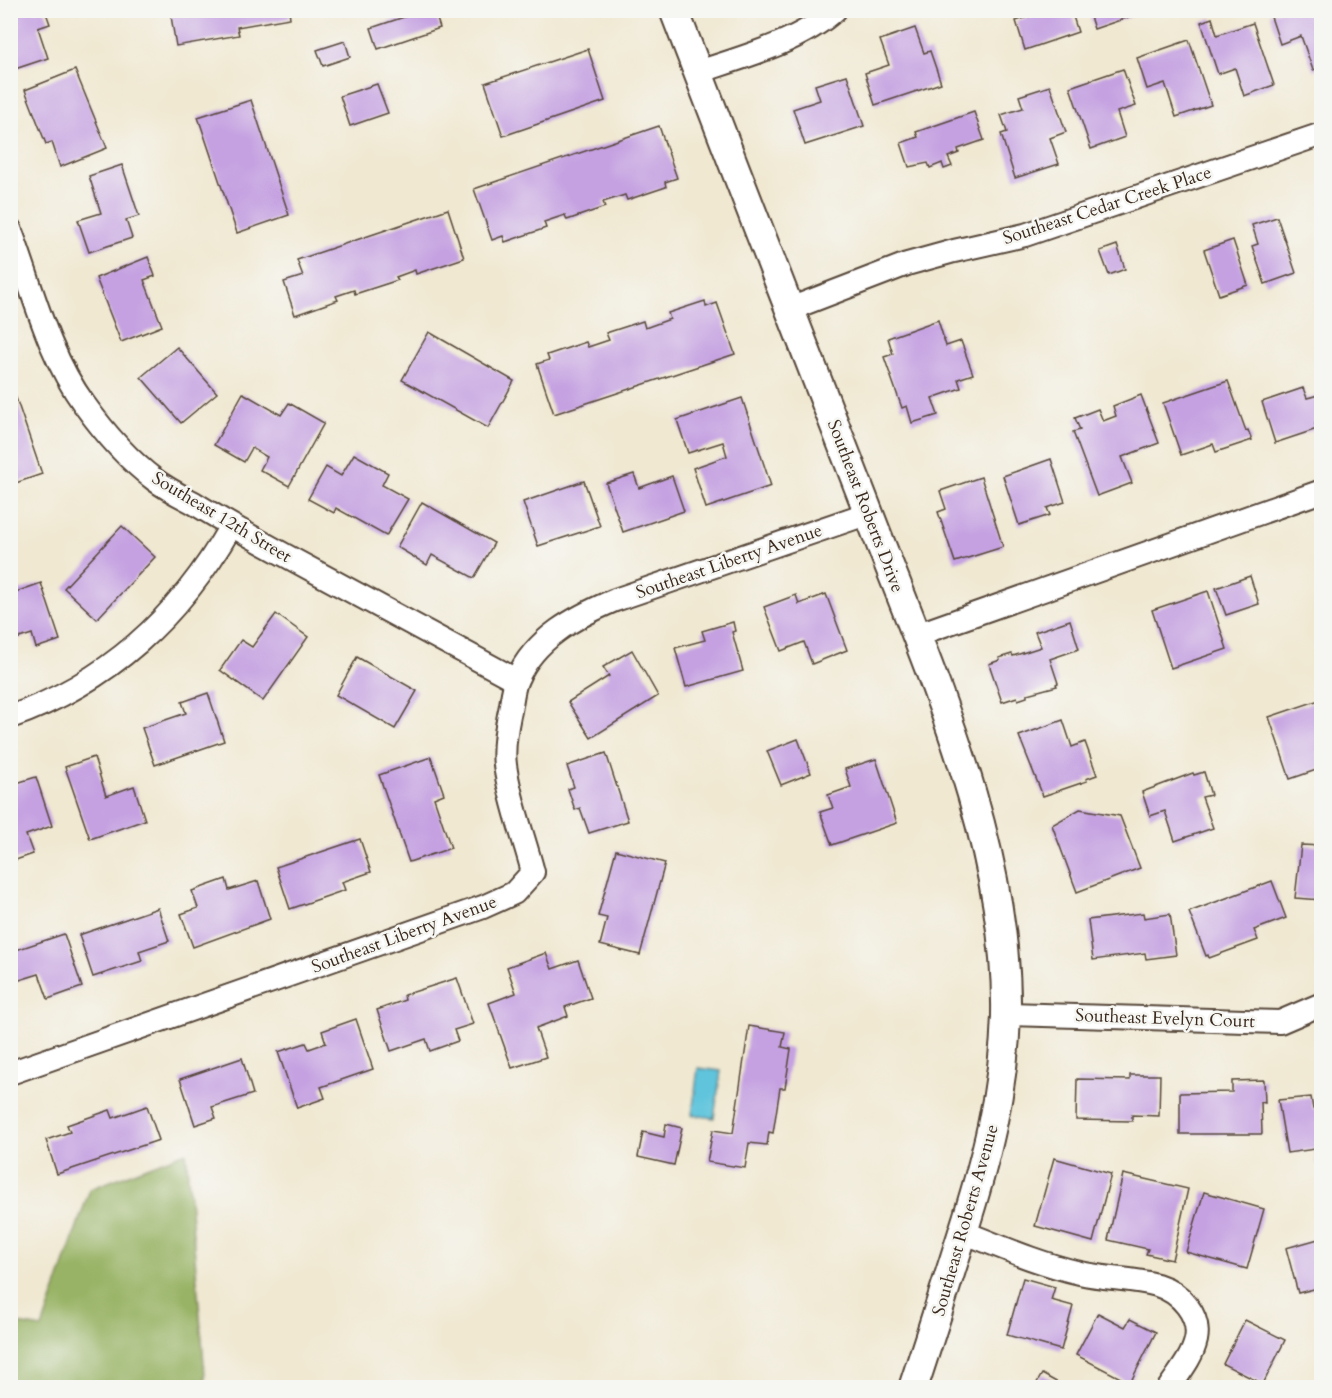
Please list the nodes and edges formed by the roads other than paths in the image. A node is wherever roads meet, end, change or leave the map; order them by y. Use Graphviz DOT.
graph roads {
  1 [pos="674,10"];
  2 [pos="835,10"];
  3 [pos="698,72"];
  4 [pos="1322,134"];
  5 [pos="10,229"];
  6 [pos="790,309"];
  7 [pos="1322,491"];
  8 [pos="869,513"];
  9 [pos="231,526"];
  10 [pos="916,635"];
  11 [pos="516,680"];
  12 [pos="10,717"];
  13 [pos="1322,1004"];
  14 [pos="1006,1014"];
  15 [pos="10,1073"];
  16 [pos="963,1232"];
  17 [pos="913,1388"];
  18 [pos="1168,1388"];
  1 -- 3 [label="street, Southeast Roberts Drive"];
  2 -- 3 [label="street"];
  3 -- 6 [label="street, Southeast Roberts Drive"];
  4 -- 6 [label="street, Southeast Cedar Creek Place"];
  5 -- 9 [label="street, Southeast 12th Street"];
  6 -- 8 [label="street, Southeast Roberts Drive"];
  7 -- 10 [label="street"];
  8 -- 10 [label="street, Southeast Roberts Drive"];
  8 -- 11 [label="street, Southeast Liberty Avenue"];
  9 -- 11 [label="street, Southeast 12th Street"];
  9 -- 12 [label="street"];
  10 -- 14 [label="street, Southeast Roberts Drive"];
  11 -- 15 [label="street, Southeast Liberty Avenue"];
  13 -- 14 [label="street, Southeast Evelyn Court"];
  14 -- 16 [label="street, Southeast Roberts Avenue"];
  16 -- 17 [label="street, Southeast Roberts Avenue"];
  16 -- 18 [label="street"];
}
